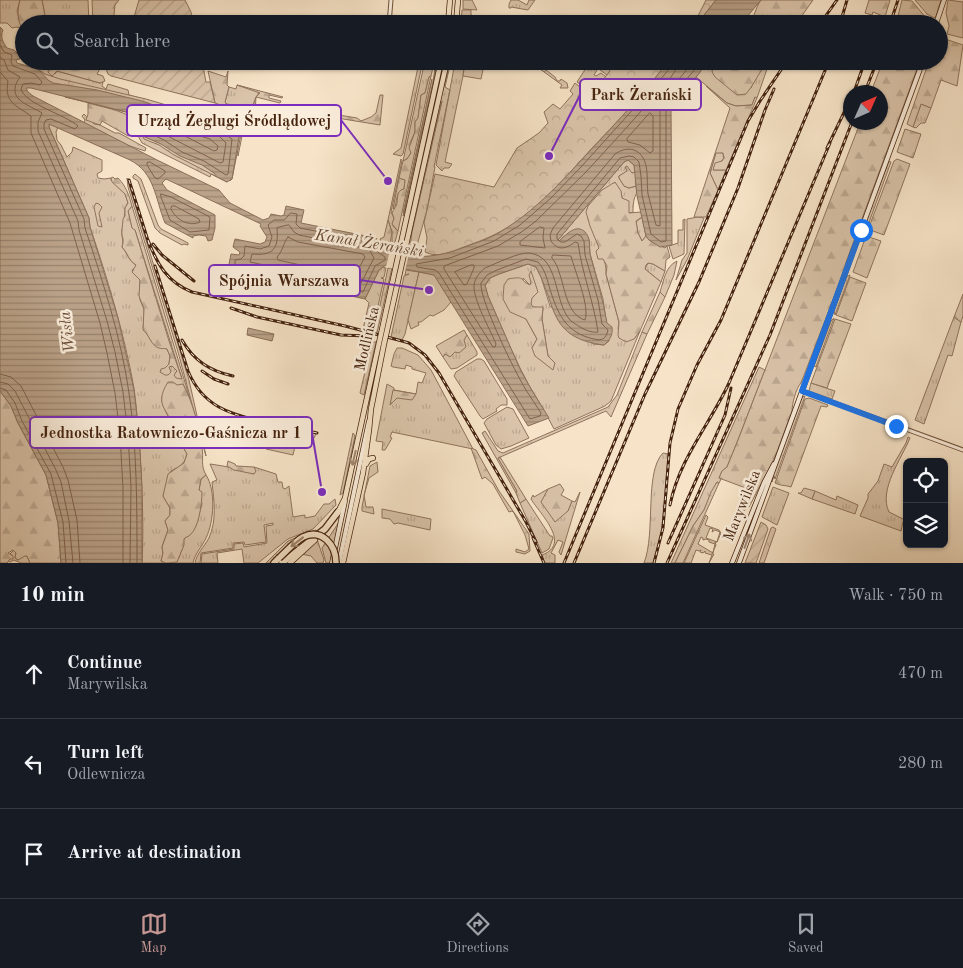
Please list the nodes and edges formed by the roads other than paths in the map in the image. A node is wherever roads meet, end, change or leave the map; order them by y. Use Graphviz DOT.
graph roads {
  1 [pos="391,0"];
  2 [pos="450,0"];
  3 [pos="458,0"];
  4 [pos="944,0"];
  5 [pos="390,15"];
  6 [pos="449,15"];
  7 [pos="457,15"];
  8 [pos="939,15"];
  9 [pos="439,70"];
  10 [pos="445,70"];
  11 [pos="920,70"];
  12 [pos="401,253"];
  13 [pos="382,344"];
  14 [pos="802,391"];
  15 [pos="369,419"];
  16 [pos="963,450"];
  17 [pos="373,458"];
  18 [pos="777,459"];
  19 [pos="363,473"];
  20 [pos="345,498"];
  21 [pos="338,512"];
  22 [pos="281,560"];
  23 [pos="274,563"];
  24 [pos="290,563"];
  25 [pos="332,563"];
  26 [pos="338,563"];
  27 [pos="344,563"];
  28 [pos="732,563"];
  29 [pos="739,563"];
  1 -- 5 [label="street"];
  2 -- 6 [label="main road"];
  3 -- 7 [label="main road"];
  4 -- 8 [label="main road"];
  9 -- 12 [label="main road, Modlińska"];
  10 -- 12 [label="main road, Modlińska"];
  11 -- 14 [label="main road, Marywilska"];
  12 -- 13 [label="main road, Modlińska, bridge"];
  13 -- 15 [label="main road, Modlińska"];
  13 -- 20 [label="main road, Modlińska, one-way"];
  14 -- 16 [label="street"];
  14 -- 18 [label="main road, Marywilska"];
  15 -- 19 [label="main road"];
  15 -- 26 [label="main road, Modlińska"];
  17 -- 19 [label="main road"];
  18 -- 28 [label="main road, Marywilska"];
  29 -- 18 [label="main road, Marywilska, one-way"];
  19 -- 27 [label="main road"];
  20 -- 21 [label="main road"];
  20 -- 25 [label="main road, Modlińska"];
  21 -- 22 [label="highway"];
  21 -- 24 [label="main road"];
  22 -- 23 [label="highway"];
  26 -- 22 [label="highway, one-way, bridge"];
}
